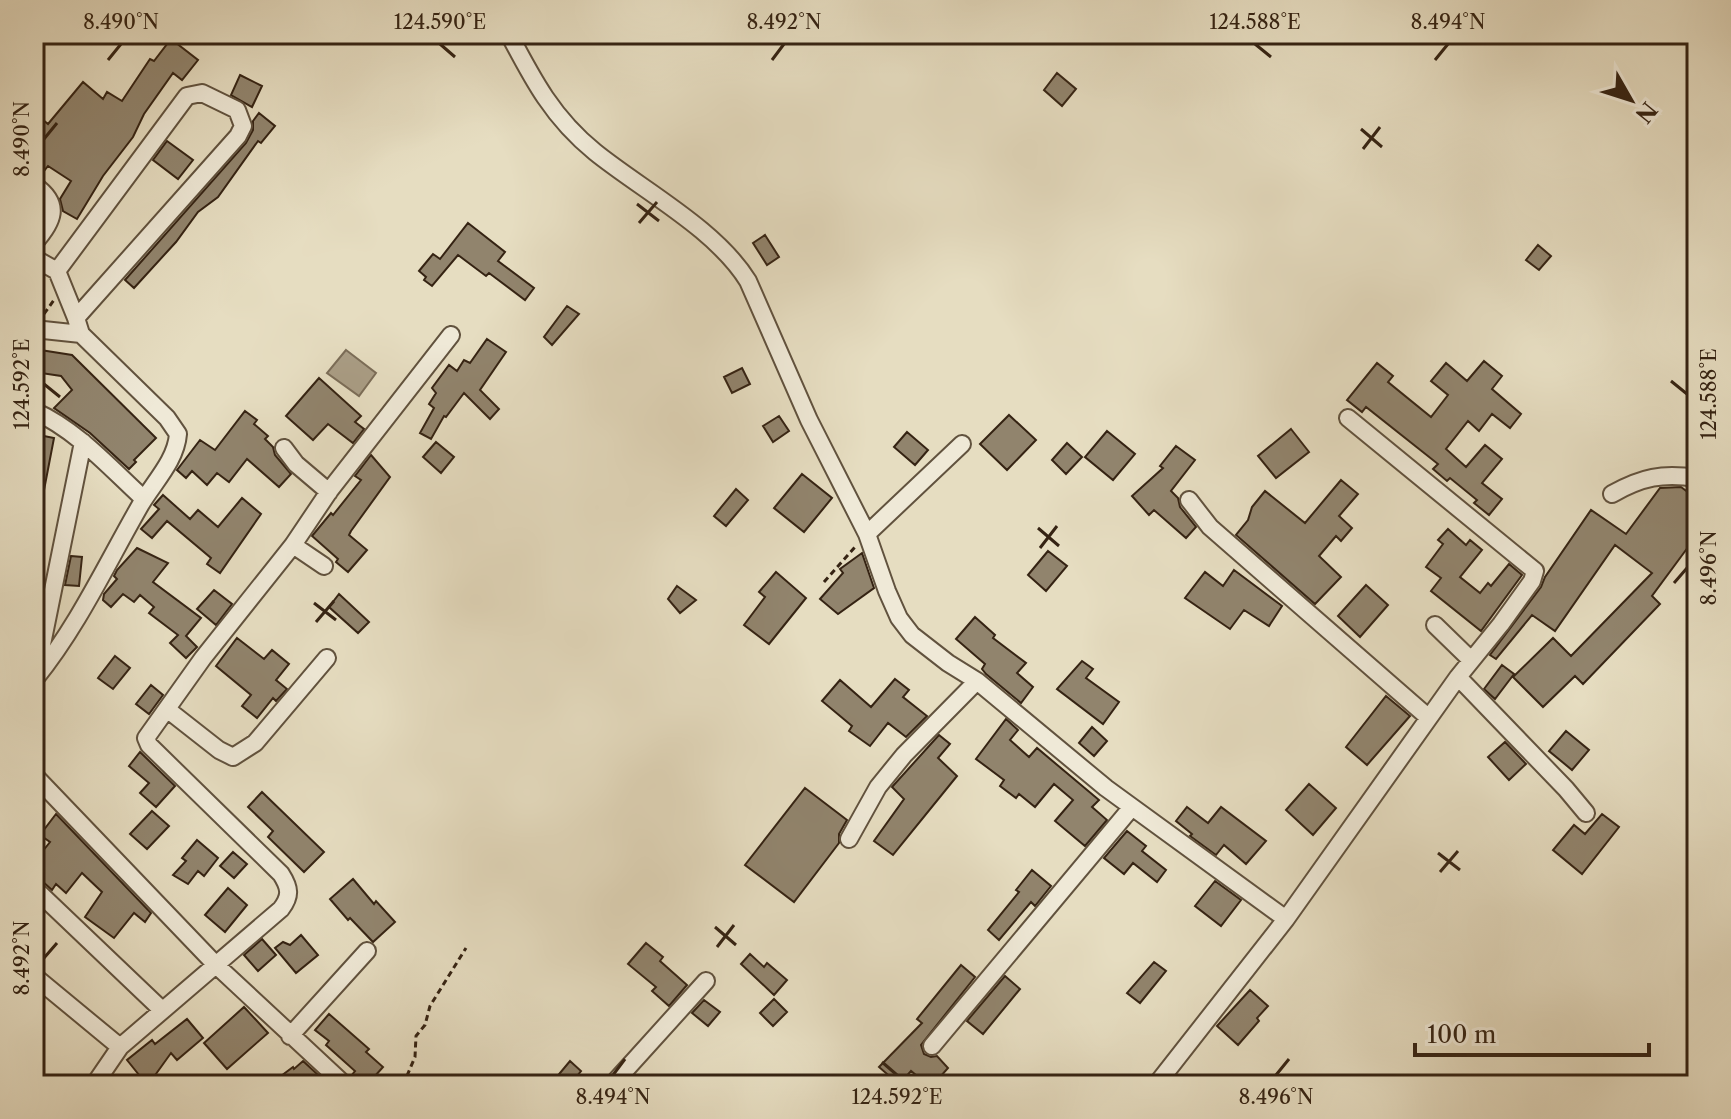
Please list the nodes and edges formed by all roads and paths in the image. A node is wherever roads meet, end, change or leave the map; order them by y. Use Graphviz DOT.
graph roads {
  1 [pos="509,34"];
  2 [pos="34,185"];
  3 [pos="34,243"];
  4 [pos="34,258"];
  5 [pos="60,279"];
  6 [pos="78,326"];
  7 [pos="34,329"];
  8 [pos="451,335"];
  9 [pos="34,411"];
  10 [pos="1348,418"];
  11 [pos="83,442"];
  12 [pos="962,444"];
  13 [pos="284,448"];
  14 [pos="1697,478"];
  15 [pos="329,492"];
  16 [pos="1612,494"];
  17 [pos="144,499"];
  18 [pos="1189,500"];
  19 [pos="867,534"];
  20 [pos="293,545"];
  21 [pos="324,566"];
  22 [pos="824,582"];
  23 [pos="1435,625"];
  24 [pos="327,658"];
  25 [pos="1471,660"];
  26 [pos="1458,677"];
  27 [pos="35,679"];
  28 [pos="977,681"];
  29 [pos="34,700"];
  30 [pos="168,710"];
  31 [pos="1429,718"];
  32 [pos="34,775"];
  33 [pos="1132,807"];
  34 [pos="1586,813"];
  35 [pos="849,839"];
  36 [pos="34,888"];
  37 [pos="1286,919"];
  38 [pos="466,948"];
  39 [pos="367,951"];
  40 [pos="216,965"];
  41 [pos="34,976"];
  42 [pos="706,981"];
  43 [pos="162,1010"];
  44 [pos="290,1036"];
  45 [pos="932,1046"];
  46 [pos="120,1047"];
  47 [pos="95,1084"];
  48 [pos="343,1084"];
  49 [pos="403,1085"];
  50 [pos="612,1085"];
  51 [pos="1156,1085"];
  1 -- 19 [label="street"];
  2 -- 3 [label="street"];
  4 -- 5 [label="street"];
  5 -- 6 [label="street"];
  5 -- 6 [label="street"];
  5 -- 7 [label="path"];
  6 -- 7 [label="street"];
  6 -- 17 [label="street"];
  8 -- 15 [label="street"];
  9 -- 11 [label="street"];
  10 -- 25 [label="street"];
  11 -- 17 [label="street"];
  11 -- 27 [label="street"];
  12 -- 19 [label="street"];
  13 -- 15 [label="street"];
  14 -- 16 [label="street"];
  15 -- 20 [label="street"];
  17 -- 27 [label="street"];
  18 -- 31 [label="street"];
  19 -- 22 [label="path"];
  19 -- 28 [label="street"];
  20 -- 21 [label="street"];
  20 -- 30 [label="street"];
  23 -- 25 [label="street"];
  24 -- 30 [label="street"];
  25 -- 26 [label="street"];
  26 -- 31 [label="street"];
  26 -- 34 [label="street"];
  27 -- 29 [label="street"];
  28 -- 33 [label="street"];
  28 -- 35 [label="street"];
  30 -- 40 [label="street"];
  31 -- 37 [label="street"];
  32 -- 40 [label="street"];
  33 -- 37 [label="street"];
  33 -- 45 [label="street"];
  36 -- 43 [label="street"];
  37 -- 51 [label="street"];
  38 -- 49 [label="path"];
  39 -- 44 [label="street"];
  40 -- 43 [label="street"];
  40 -- 44 [label="street"];
  41 -- 46 [label="street"];
  42 -- 50 [label="street"];
  43 -- 46 [label="street"];
  44 -- 48 [label="street"];
  46 -- 47 [label="street"];
}
